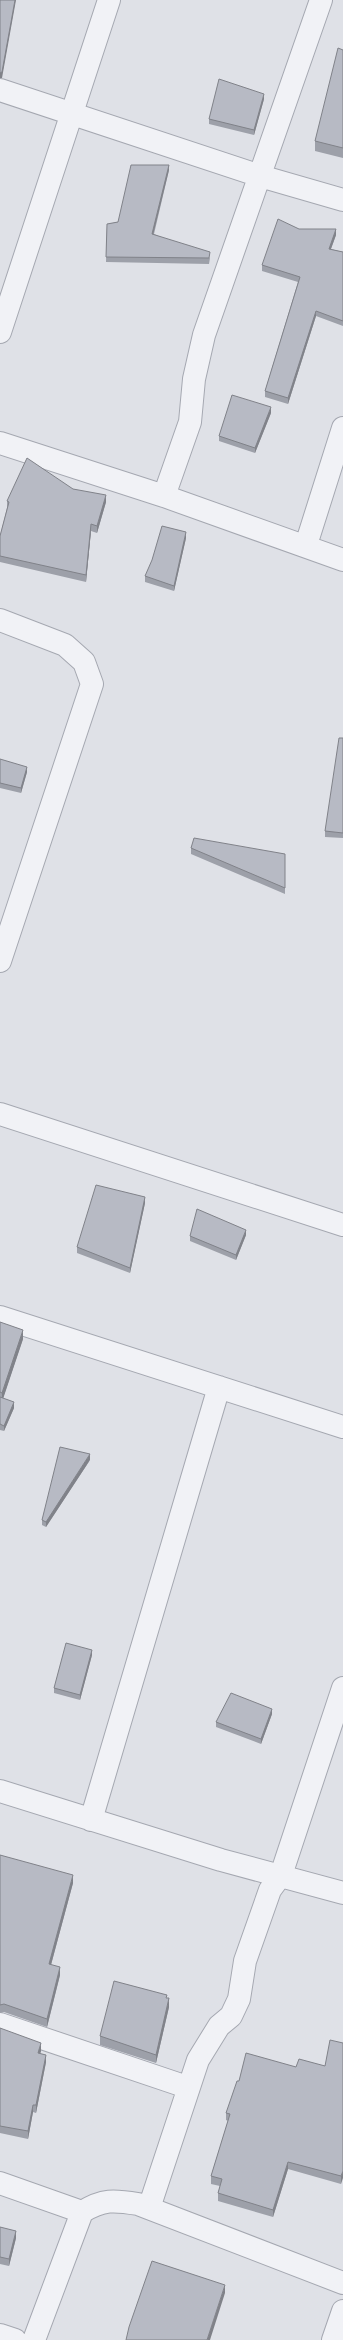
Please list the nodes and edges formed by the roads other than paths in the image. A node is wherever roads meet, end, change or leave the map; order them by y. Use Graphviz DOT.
graph roads {
  1 [pos="109,0"];
  2 [pos="321,0"];
  3 [pos="0,90"];
  4 [pos="72,114"];
  5 [pos="260,176"];
  6 [pos="343,200"];
  7 [pos="1,323"];
  8 [pos="343,428"];
  9 [pos="0,443"];
  10 [pos="164,496"];
  11 [pos="306,545"];
  12 [pos="343,560"];
  13 [pos="0,620"];
  14 [pos="0,961"];
  15 [pos="0,1114"];
  16 [pos="343,1225"];
  17 [pos="0,1317"];
  18 [pos="219,1388"];
  19 [pos="343,1427"];
  20 [pos="343,1688"];
  21 [pos="0,1791"];
  22 [pos="91,1820"];
  23 [pos="281,1875"];
  24 [pos="343,1893"];
  25 [pos="0,2024"];
  26 [pos="187,2087"];
  27 [pos="0,2183"];
  28 [pos="149,2208"];
  29 [pos="82,2212"];
  30 [pos="343,2283"];
  31 [pos="343,2311"];
  32 [pos="0,2335"];
  33 [pos="15,2340"];
  34 [pos="34,2340"];
  35 [pos="334,2340"];
  1 -- 4 [label="street"];
  2 -- 5 [label="street"];
  3 -- 4 [label="street"];
  4 -- 5 [label="street"];
  4 -- 7 [label="street"];
  5 -- 6 [label="street"];
  5 -- 10 [label="street"];
  8 -- 11 [label="street"];
  9 -- 10 [label="street"];
  10 -- 11 [label="street"];
  11 -- 12 [label="street"];
  13 -- 14 [label="street"];
  15 -- 16 [label="street"];
  17 -- 18 [label="street"];
  18 -- 19 [label="street"];
  18 -- 22 [label="street"];
  20 -- 23 [label="street"];
  21 -- 22 [label="street"];
  22 -- 23 [label="street"];
  23 -- 24 [label="street"];
  23 -- 26 [label="street"];
  25 -- 26 [label="street"];
  26 -- 28 [label="street"];
  27 -- 29 [label="street"];
  28 -- 29 [label="street"];
  28 -- 30 [label="street"];
  29 -- 34 [label="street"];
  31 -- 35 [label="street"];
  32 -- 33 [label="street"];
}
